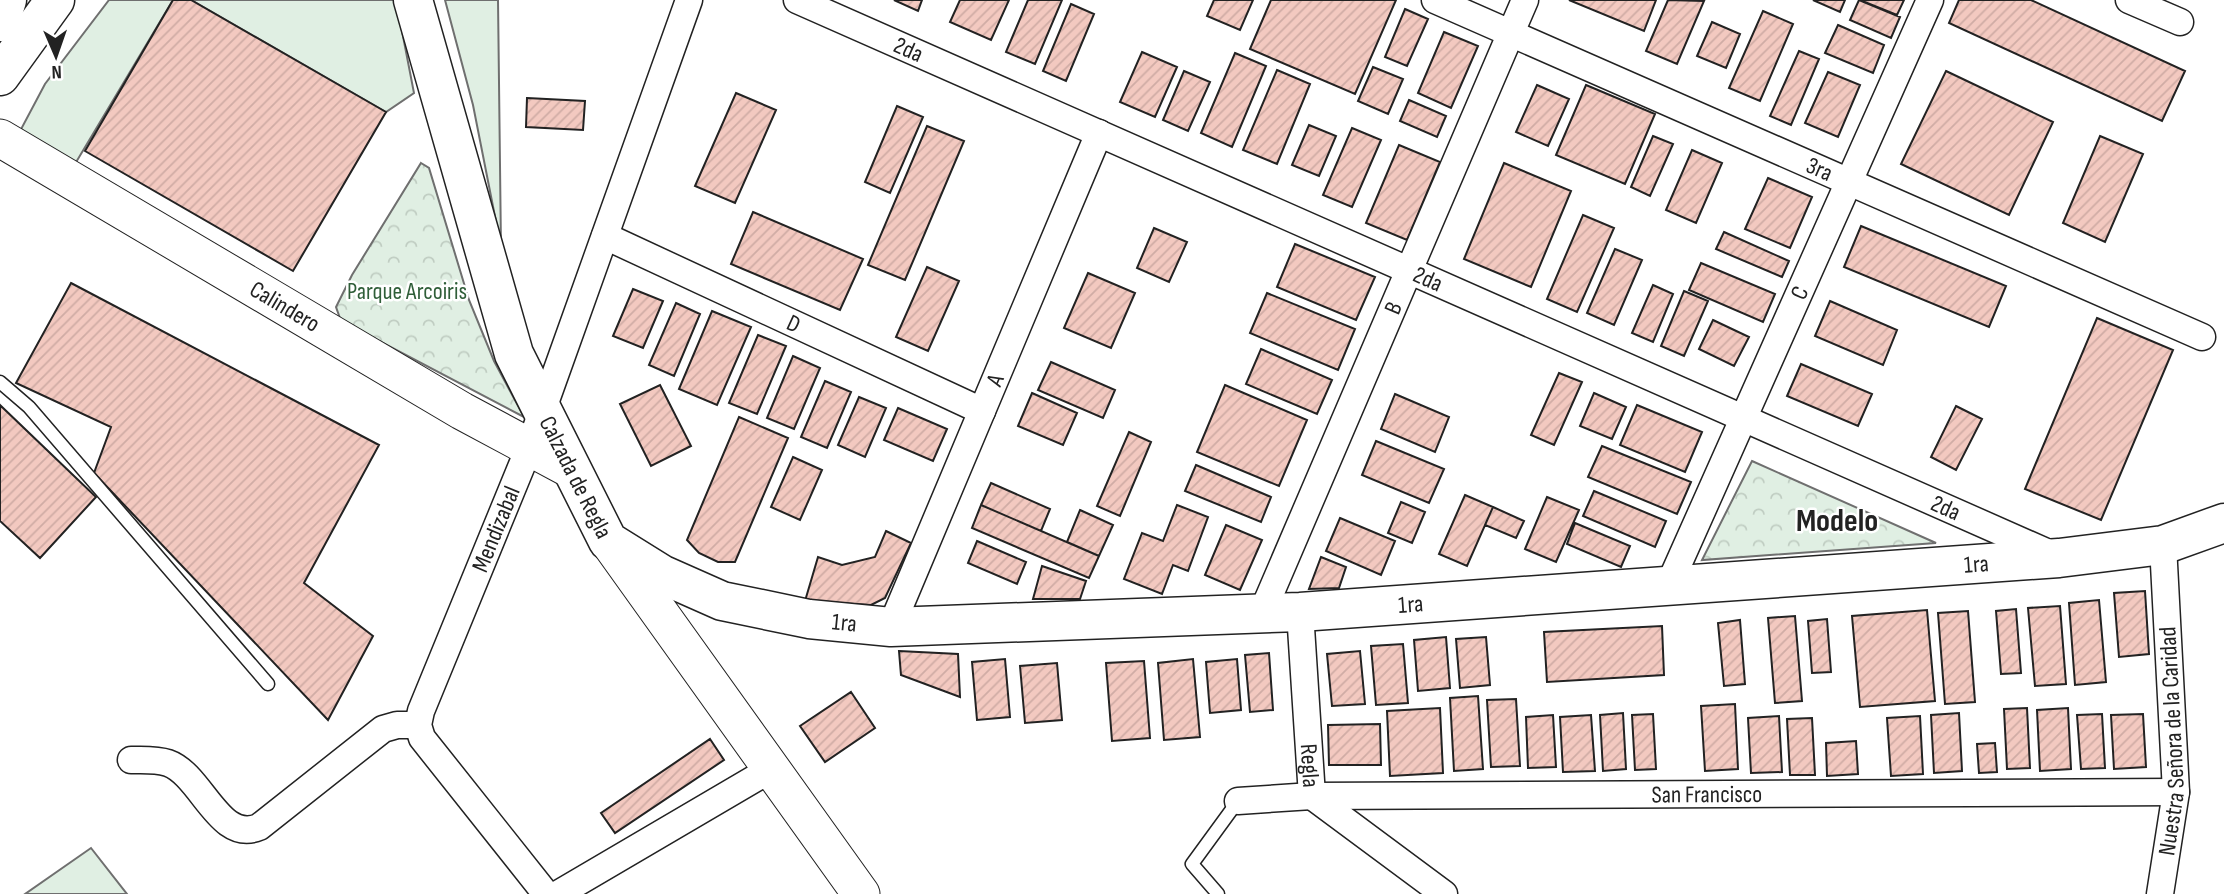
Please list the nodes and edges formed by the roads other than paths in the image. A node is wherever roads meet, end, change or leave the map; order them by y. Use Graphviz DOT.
graph roads {
  1 [pos="7,0"];
  2 [pos="55,0"];
  3 [pos="413,0"];
  4 [pos="690,0"];
  5 [pos="797,0"];
  6 [pos="1435,0"];
  7 [pos="1525,0"];
  8 [pos="1930,0"];
  9 [pos="2129,0"];
  10 [pos="0,22"];
  11 [pos="2180,22"];
  12 [pos="1511,33"];
  13 [pos="0,76"];
  14 [pos="1099,133"];
  15 [pos="0,138"];
  16 [pos="1849,182"];
  17 [pos="605,236"];
  18 [pos="1409,272"];
  19 [pos="2202,337"];
  20 [pos="0,382"];
  21 [pos="542,410"];
  22 [pos="982,411"];
  23 [pos="1742,420"];
  24 [pos="529,448"];
  25 [pos="572,470"];
  26 [pos="2224,523"];
  27 [pos="608,541"];
  28 [pos="2163,545"];
  29 [pos="2059,558"];
  30 [pos="1669,585"];
  31 [pos="1300,611"];
  32 [pos="1262,613"];
  33 [pos="891,627"];
  34 [pos="268,684"];
  35 [pos="418,725"];
  36 [pos="131,760"];
  37 [pos="771,769"];
  38 [pos="2176,792"];
  39 [pos="1312,796"];
  40 [pos="1238,801"];
  41 [pos="546,894"];
  42 [pos="558,894"];
  43 [pos="861,894"];
  44 [pos="1218,894"];
  45 [pos="1444,894"];
  46 [pos="2160,894"];
  1 -- 10 [label="main road"];
  2 -- 13 [label="main road"];
  3 -- 21 [label="main road, Calzada de Regla"];
  4 -- 17 [label="street, Mendizabal"];
  5 -- 14 [label="street, 2da"];
  6 -- 12 [label="street, 3ra"];
  7 -- 12 [label="street, B"];
  8 -- 16 [label="street, C"];
  9 -- 11 [label="street"];
  12 -- 16 [label="street, 3ra"];
  12 -- 18 [label="street, B"];
  14 -- 18 [label="street, 2da"];
  14 -- 22 [label="street, A"];
  15 -- 24 [label="main road, Calindero"];
  16 -- 19 [label="street, 3ra"];
  16 -- 23 [label="street, C"];
  17 -- 21 [label="street, Mendizabal"];
  17 -- 22 [label="street, D"];
  18 -- 23 [label="street, 2da"];
  18 -- 32 [label="street, B"];
  20 -- 34 [label="lane"];
  21 -- 24 [label="street, Mendizabal"];
  21 -- 25 [label="main road, Calzada de Regla"];
  22 -- 33 [label="street, A"];
  23 -- 29 [label="street, 2da"];
  23 -- 30 [label="street, C"];
  24 -- 25 [label="main road, Calindero"];
  24 -- 35 [label="street, Mendizabal"];
  25 -- 27 [label="main road, Calzada de Regla"];
  26 -- 28 [label="main road, 1ra"];
  27 -- 33 [label="main road, 1ra"];
  27 -- 37 [label="main road, Calzada de Regla"];
  28 -- 29 [label="main road, 1ra"];
  28 -- 38 [label="street, Nuestra Señora de la Caridad"];
  29 -- 30 [label="main road, 1ra"];
  30 -- 31 [label="main road, 1ra"];
  31 -- 32 [label="main road, 1ra"];
  31 -- 39 [label="street, Regla"];
  32 -- 33 [label="main road, 1ra"];
  35 -- 36 [label="street"];
  35 -- 41 [label="street"];
  37 -- 42 [label="street"];
  37 -- 43 [label="main road, Calzada de Regla"];
  38 -- 39 [label="street, San Francisco"];
  38 -- 46 [label="street, Nuestra Señora de la Caridad"];
  39 -- 40 [label="street, San Francisco"];
  39 -- 45 [label="street, Regla"];
  40 -- 44 [label="lane"];
}
